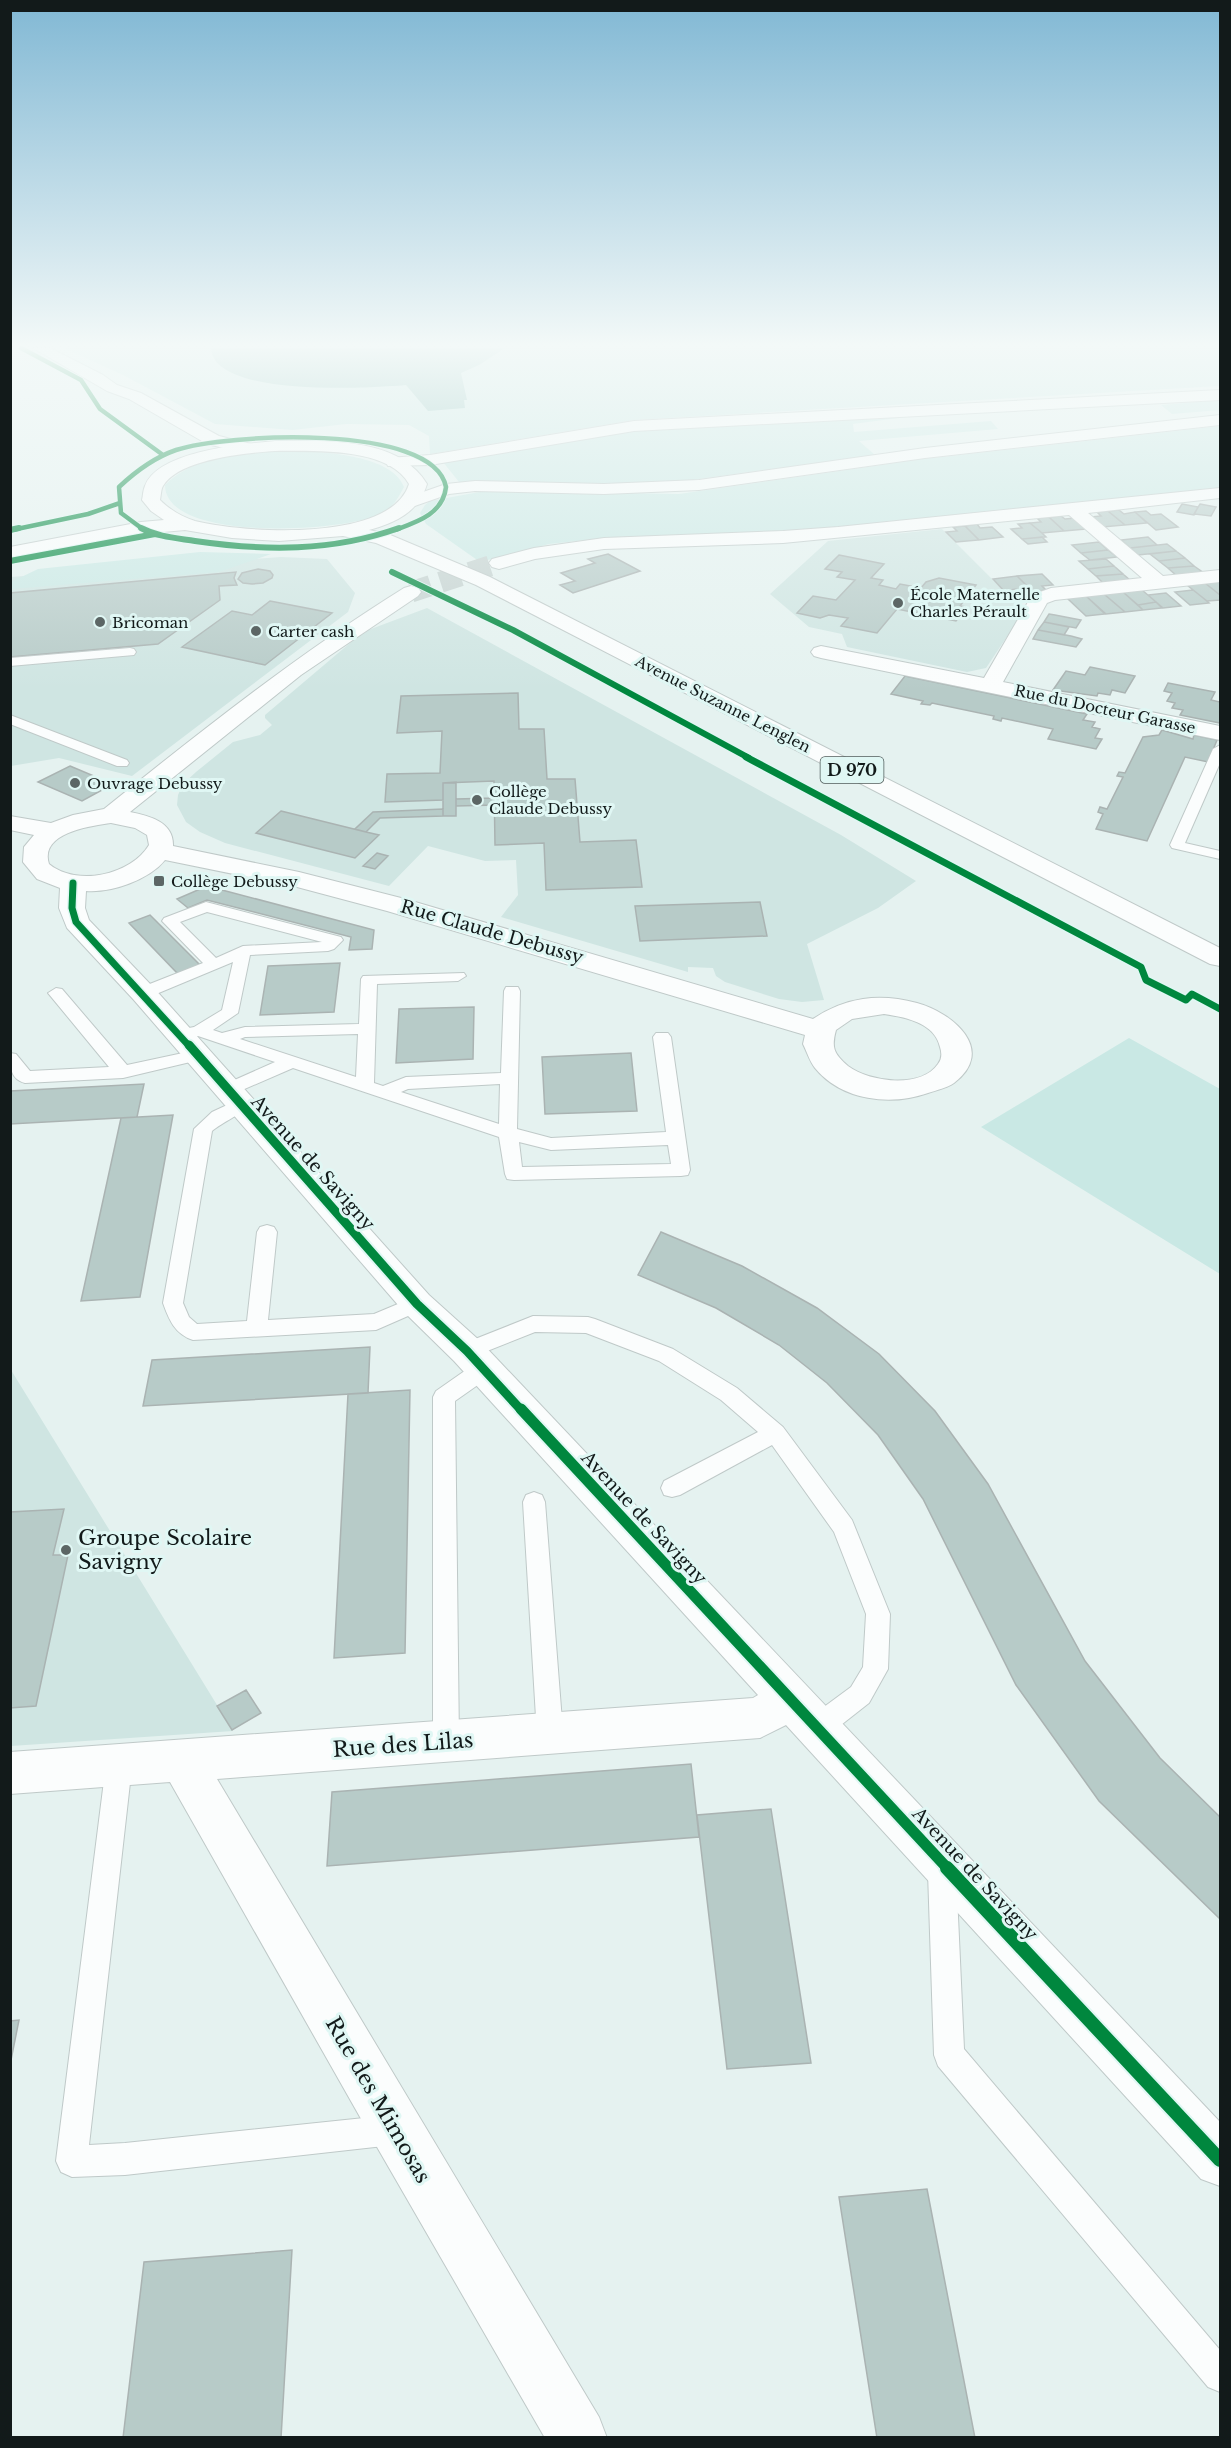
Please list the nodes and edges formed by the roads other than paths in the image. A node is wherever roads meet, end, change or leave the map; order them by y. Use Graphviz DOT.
graph roads {
  1 [pos="188,462"];
  2 [pos="394,462"];
  3 [pos="860,462"];
  4 [pos="1221,493"];
  5 [pos="151,500"];
  6 [pos="1072,508"];
  7 [pos="402,509"];
  8 [pos="186,524"];
  9 [pos="340,530"];
  10 [pos="10,538"];
  11 [pos="10,553"];
  12 [pos="499,563"];
  13 [pos="1221,576"];
  14 [pos="483,581"];
  15 [pos="1159,583"];
  16 [pos="411,592"];
  17 [pos="130,652"];
  18 [pos="820,652"];
  19 [pos="44,659"];
  20 [pos="10,662"];
  21 [pos="10,673"];
  22 [pos="990,686"];
  23 [pos="10,718"];
  24 [pos="1221,733"];
  25 [pos="1221,749"];
  26 [pos="122,763"];
  27 [pos="111,816"];
  28 [pos="10,823"];
  29 [pos="54,831"];
  30 [pos="160,851"];
  31 [pos="1221,855"];
  32 [pos="73,883"];
  33 [pos="243,951"];
  34 [pos="1221,957"];
  35 [pos="214,965"];
  36 [pos="458,976"];
  37 [pos="512,991"];
  38 [pos="56,993"];
  39 [pos="143,993"];
  40 [pos="365,1029"];
  41 [pos="820,1030"];
  42 [pos="662,1037"];
  43 [pos="199,1040"];
  44 [pos="10,1058"];
  45 [pos="293,1061"];
  46 [pos="123,1072"];
  47 [pos="510,1078"];
  48 [pos="365,1084"];
  49 [pos="386,1091"];
  50 [pos="234,1097"];
  51 [pos="508,1133"];
  52 [pos="677,1138"];
  53 [pos="267,1232"];
  54 [pos="417,1304"];
  55 [pos="257,1329"];
  56 [pos="475,1360"];
  57 [pos="775,1433"];
  58 [pos="672,1488"];
  59 [pos="534,1502"];
  60 [pos="804,1712"];
  61 [pos="550,1734"];
  62 [pos="446,1742"];
  63 [pos="182,1761"];
  64 [pos="119,1765"];
  65 [pos="10,1773"];
  66 [pos="942,1864"];
  67 [pos="394,2129"];
  68 [pos="1221,2160"];
  69 [pos="1221,2375"];
  70 [pos="578,2438"];
  1 -- 5 [label="main road"];
  2 -- 7 [label="main road"];
  3 -- 7 [label="main road"];
  4 -- 6 [label="main road"];
  5 -- 8 [label="main road"];
  5 -- 10 [label="main road"];
  6 -- 12 [label="main road"];
  6 -- 15 [label="main road"];
  7 -- 9 [label="main road"];
  7 -- 14 [label="main road, Avenue Suzanne Lenglen / D 970"];
  8 -- 9 [label="main road"];
  8 -- 11 [label="main road"];
  9 -- 14 [label="main road, Avenue Suzanne Lenglen / D 970"];
  13 -- 15 [label="main road, Rue du Docteur Garasse"];
  14 -- 34 [label="main road, Avenue Suzanne Lenglen / D 970"];
  15 -- 22 [label="main road, Rue du Docteur Garasse"];
  16 -- 27 [label="main road"];
  17 -- 19 [label="lane"];
  18 -- 22 [label="main road, Rue du Docteur Garasse"];
  19 -- 20 [label="lane"];
  19 -- 21 [label="lane"];
  22 -- 24 [label="main road, Rue du Docteur Garasse"];
  23 -- 26 [label="lane"];
  25 -- 31 [label="lane"];
  27 -- 29 [label="main road"];
  27 -- 30 [label="main road"];
  28 -- 29 [label="main road"];
  29 -- 32 [label="main road"];
  30 -- 32 [label="main road"];
  30 -- 41 [label="main road, Rue Claude Debussy"];
  32 -- 39 [label="main road, Avenue de Savigny"];
  33 -- 35 [label="lane"];
  33 -- 35 [label="lane"];
  33 -- 43 [label="lane"];
  35 -- 39 [label="lane"];
  36 -- 40 [label="lane"];
  37 -- 47 [label="lane"];
  38 -- 46 [label="lane"];
  39 -- 43 [label="main road, Avenue de Savigny"];
  40 -- 43 [label="lane"];
  40 -- 48 [label="lane"];
  42 -- 52 [label="lane"];
  43 -- 45 [label="lane"];
  43 -- 46 [label="lane"];
  43 -- 50 [label="main road, Avenue de Savigny"];
  44 -- 46 [label="lane"];
  45 -- 48 [label="lane"];
  45 -- 50 [label="lane"];
  47 -- 49 [label="lane"];
  47 -- 51 [label="lane"];
  48 -- 49 [label="lane"];
  49 -- 51 [label="lane"];
  50 -- 54 [label="main road, Avenue de Savigny"];
  50 -- 55 [label="lane"];
  51 -- 52 [label="lane"];
  51 -- 52 [label="lane"];
  53 -- 55 [label="lane"];
  54 -- 55 [label="lane"];
  54 -- 56 [label="main road, Avenue de Savigny"];
  56 -- 57 [label="lane"];
  56 -- 60 [label="main road, Avenue de Savigny"];
  56 -- 62 [label="lane"];
  57 -- 58 [label="lane"];
  57 -- 60 [label="lane"];
  59 -- 61 [label="lane"];
  60 -- 61 [label="main road, Rue des Lilas"];
  60 -- 66 [label="main road, Avenue de Savigny"];
  61 -- 62 [label="main road, Rue des Lilas"];
  62 -- 63 [label="main road, Rue des Lilas"];
  63 -- 64 [label="main road, Rue des Lilas"];
  63 -- 67 [label="main road, Rue des Mimosas"];
  64 -- 65 [label="main road, Rue des Lilas"];
  64 -- 67 [label="lane"];
  66 -- 68 [label="main road, Avenue de Savigny"];
  66 -- 69 [label="lane"];
  67 -- 70 [label="main road, Rue des Mimosas"];
}
